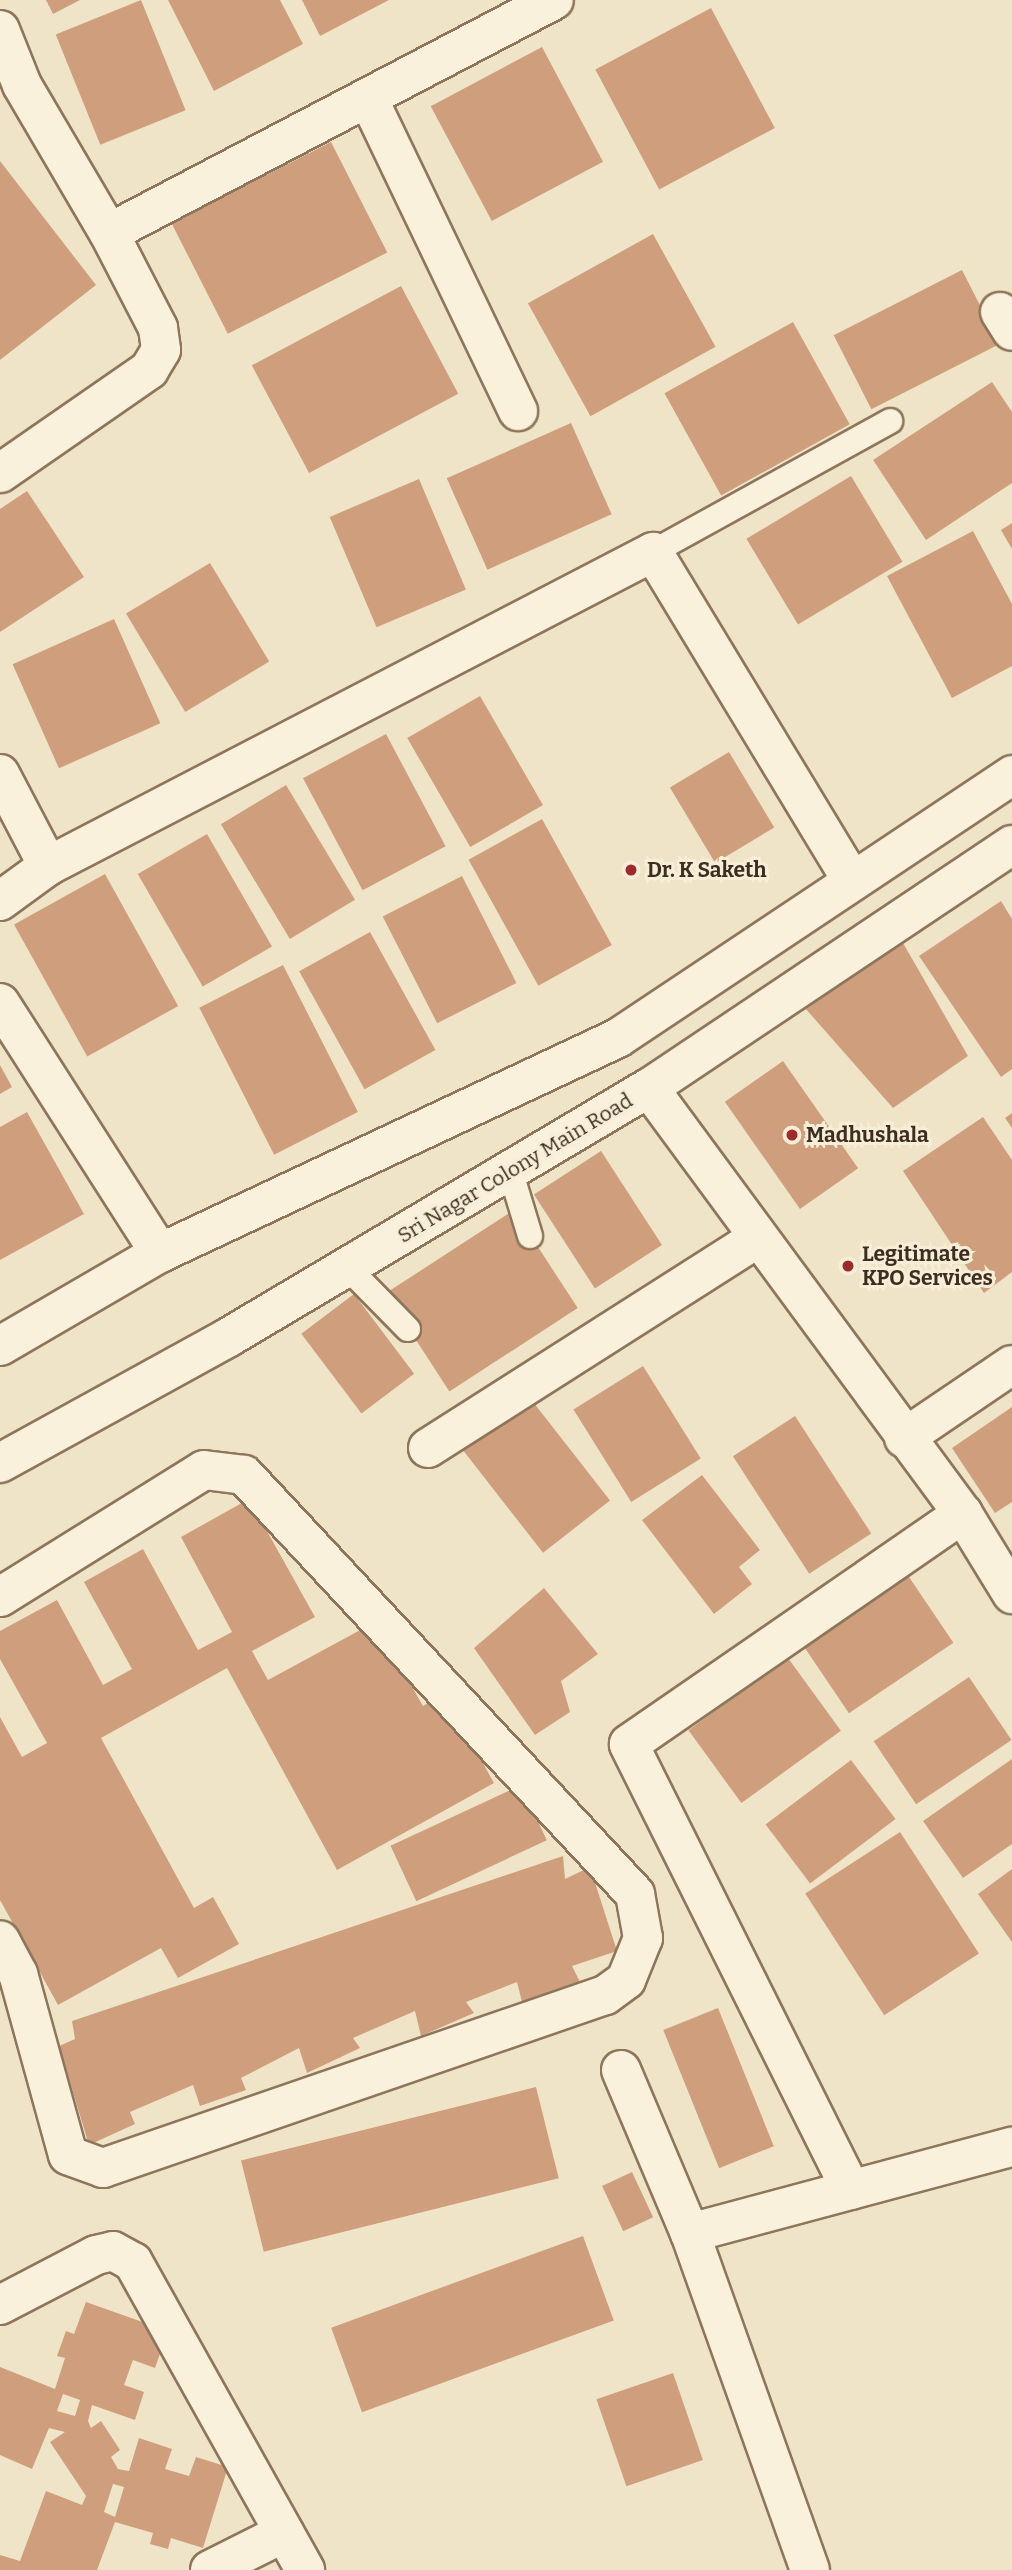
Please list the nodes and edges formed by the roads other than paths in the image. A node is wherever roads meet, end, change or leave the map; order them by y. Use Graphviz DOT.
graph roads {
  1 [pos="554,0"];
  2 [pos="0,30"];
  3 [pos="11,93"];
  4 [pos="369,100"];
  5 [pos="109,233"];
  6 [pos="518,411"];
  7 [pos="890,421"];
  8 [pos="0,473"];
  9 [pos="653,552"];
  10 [pos="0,774"];
  11 [pos="1012,775"];
  12 [pos="1012,845"];
  13 [pos="48,866"];
  14 [pos="852,881"];
  15 [pos="0,901"];
  16 [pos="0,1003"];
  17 [pos="649,1088"];
  18 [pos="510,1170"];
  19 [pos="530,1236"];
  20 [pos="758,1238"];
  21 [pos="160,1253"];
  22 [pos="347,1267"];
  23 [pos="408,1329"];
  24 [pos="0,1346"];
  25 [pos="1012,1365"];
  26 [pos="904,1438"];
  27 [pos="428,1448"];
  28 [pos="0,1464"];
  29 [pos="963,1514"];
  30 [pos="1012,1594"];
  31 [pos="0,1597"];
  32 [pos="0,1940"];
  33 [pos="621,2070"];
  34 [pos="1012,2147"];
  35 [pos="851,2190"];
  36 [pos="690,2233"];
  37 [pos="0,2305"];
  38 [pos="284,2533"];
  39 [pos="210,2570"];
  40 [pos="305,2570"];
  41 [pos="810,2570"];
  1 -- 4 [label="street"];
  2 -- 3 [label="street"];
  3 -- 5 [label="street"];
  4 -- 5 [label="street"];
  4 -- 6 [label="street"];
  5 -- 8 [label="street"];
  7 -- 9 [label="lane"];
  9 -- 13 [label="street"];
  9 -- 14 [label="street"];
  10 -- 13 [label="street"];
  11 -- 14 [label="street"];
  12 -- 17 [label="street, Sri Nagar Colony Main Road"];
  13 -- 15 [label="street"];
  14 -- 21 [label="street"];
  16 -- 21 [label="street"];
  17 -- 18 [label="street, Sri Nagar Colony Main Road"];
  17 -- 20 [label="street"];
  18 -- 19 [label="lane"];
  18 -- 22 [label="street, Sri Nagar Colony Main Road"];
  20 -- 26 [label="street"];
  20 -- 27 [label="street"];
  21 -- 24 [label="street"];
  22 -- 23 [label="lane"];
  22 -- 28 [label="street, Sri Nagar Colony Main Road"];
  25 -- 26 [label="street"];
  26 -- 29 [label="street"];
  29 -- 30 [label="street"];
  29 -- 35 [label="street"];
  31 -- 32 [label="street"];
  33 -- 36 [label="street"];
  34 -- 35 [label="street"];
  35 -- 36 [label="street"];
  36 -- 41 [label="street"];
  37 -- 38 [label="street"];
  38 -- 39 [label="street"];
  38 -- 40 [label="street"];
}
